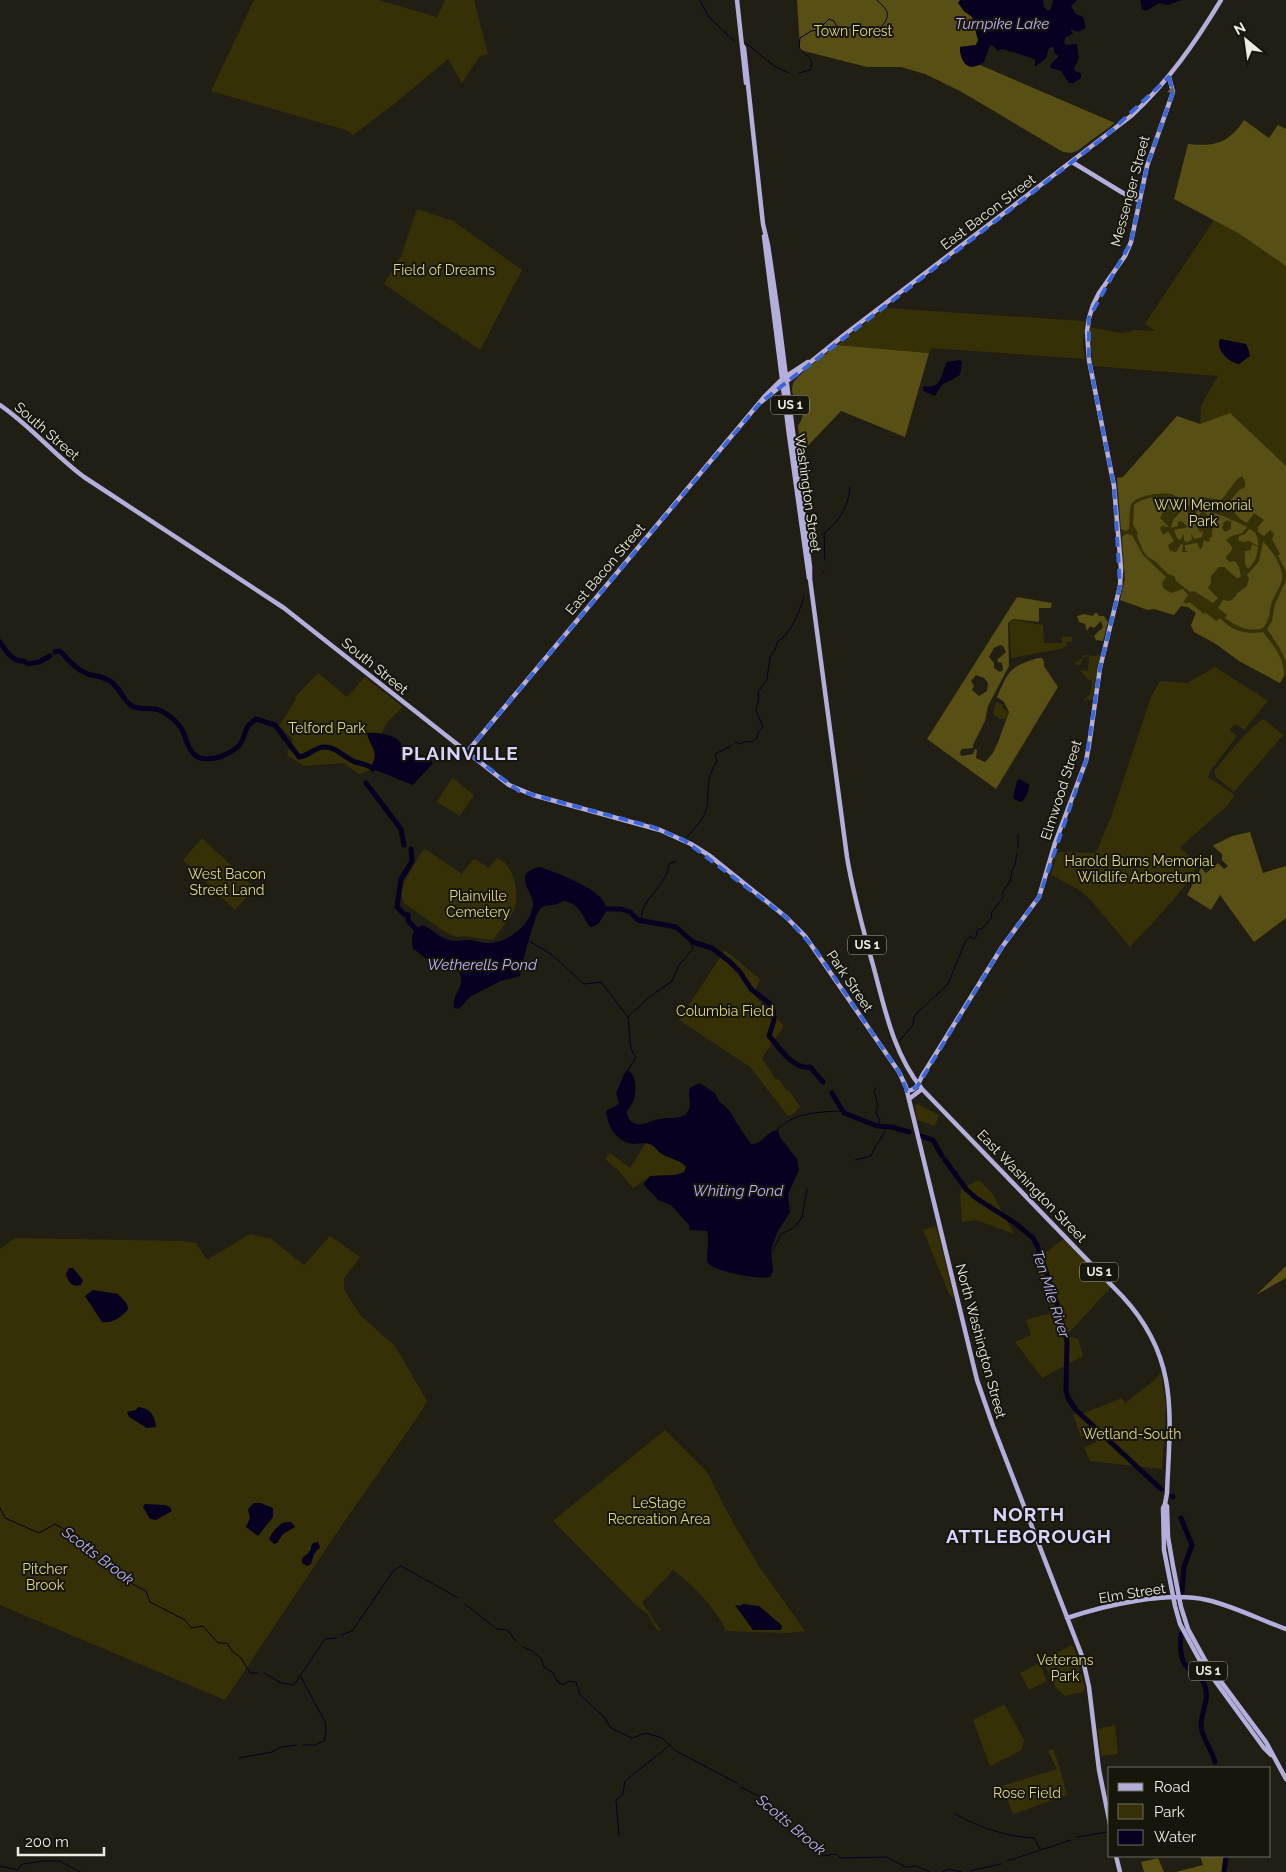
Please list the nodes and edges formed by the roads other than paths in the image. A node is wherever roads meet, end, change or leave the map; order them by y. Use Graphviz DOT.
graph roads {
  1 [pos="737,0"];
  2 [pos="1221,0"];
  3 [pos="1169,76"];
  4 [pos="1072,162"];
  5 [pos="1140,201"];
  6 [pos="814,359"];
  7 [pos="784,378"];
  8 [pos="785,384"];
  9 [pos="1097,396"];
  10 [pos="761,402"];
  11 [pos="0,405"];
  12 [pos="467,752"];
  13 [pos="760,896"];
  14 [pos="918,1083"];
  15 [pos="922,1089"];
  16 [pos="907,1091"];
  17 [pos="909,1098"];
  18 [pos="1165,1504"];
  19 [pos="1173,1598"];
  20 [pos="1179,1598"];
  21 [pos="1067,1618"];
  22 [pos="1286,1629"];
  23 [pos="1271,1754"];
  24 [pos="1286,1778"];
  25 [pos="1108,1814"];
  26 [pos="1116,1857"];
  27 [pos="1120,1872"];
  1 -- 7 [label="main road, Washington Street / US 1"];
  2 -- 3 [label="main road"];
  3 -- 4 [label="main road, East Bacon Street"];
  5 -- 3 [label="main road, Messenger Street, one-way"];
  4 -- 5 [label="main road"];
  4 -- 6 [label="main road, East Bacon Street"];
  5 -- 9 [label="main road, Messenger Street"];
  6 -- 7 [label="main road, East Bacon Street"];
  6 -- 8 [label="main road, East Bacon Street"];
  7 -- 8 [label="main road, Washington Street / US 1"];
  7 -- 10 [label="main road, East Bacon Street"];
  8 -- 10 [label="main road, East Bacon Street"];
  8 -- 14 [label="main road, Washington Street / US 1"];
  9 -- 14 [label="main road, Elmwood Street"];
  10 -- 12 [label="main road, East Bacon Street"];
  11 -- 12 [label="main road, South Street"];
  12 -- 13 [label="main road, South Street"];
  13 -- 16 [label="main road, Park Street"];
  14 -- 15 [label="main road, East Washington Street / US 1"];
  14 -- 16 [label="main road, Elmwood Street"];
  15 -- 17 [label="main road"];
  15 -- 18 [label="main road, East Washington Street / US 1"];
  16 -- 17 [label="main road, North Washington Street"];
  17 -- 21 [label="main road, North Washington Street"];
  18 -- 19 [label="main road, East Washington Street / US 1"];
  18 -- 20 [label="main road, East Washington Street / US 1"];
  19 -- 20 [label="main road, Elm Street"];
  19 -- 21 [label="main road, Elm Street"];
  19 -- 23 [label="main road, East Washington Street / US 1"];
  20 -- 22 [label="main road, Elm Street"];
  20 -- 23 [label="main road, East Washington Street / US 1"];
  21 -- 25 [label="main road, North Washington Street"];
  23 -- 24 [label="main road, East Washington Street / US 1"];
  26 -- 27 [label="main road"];
}
